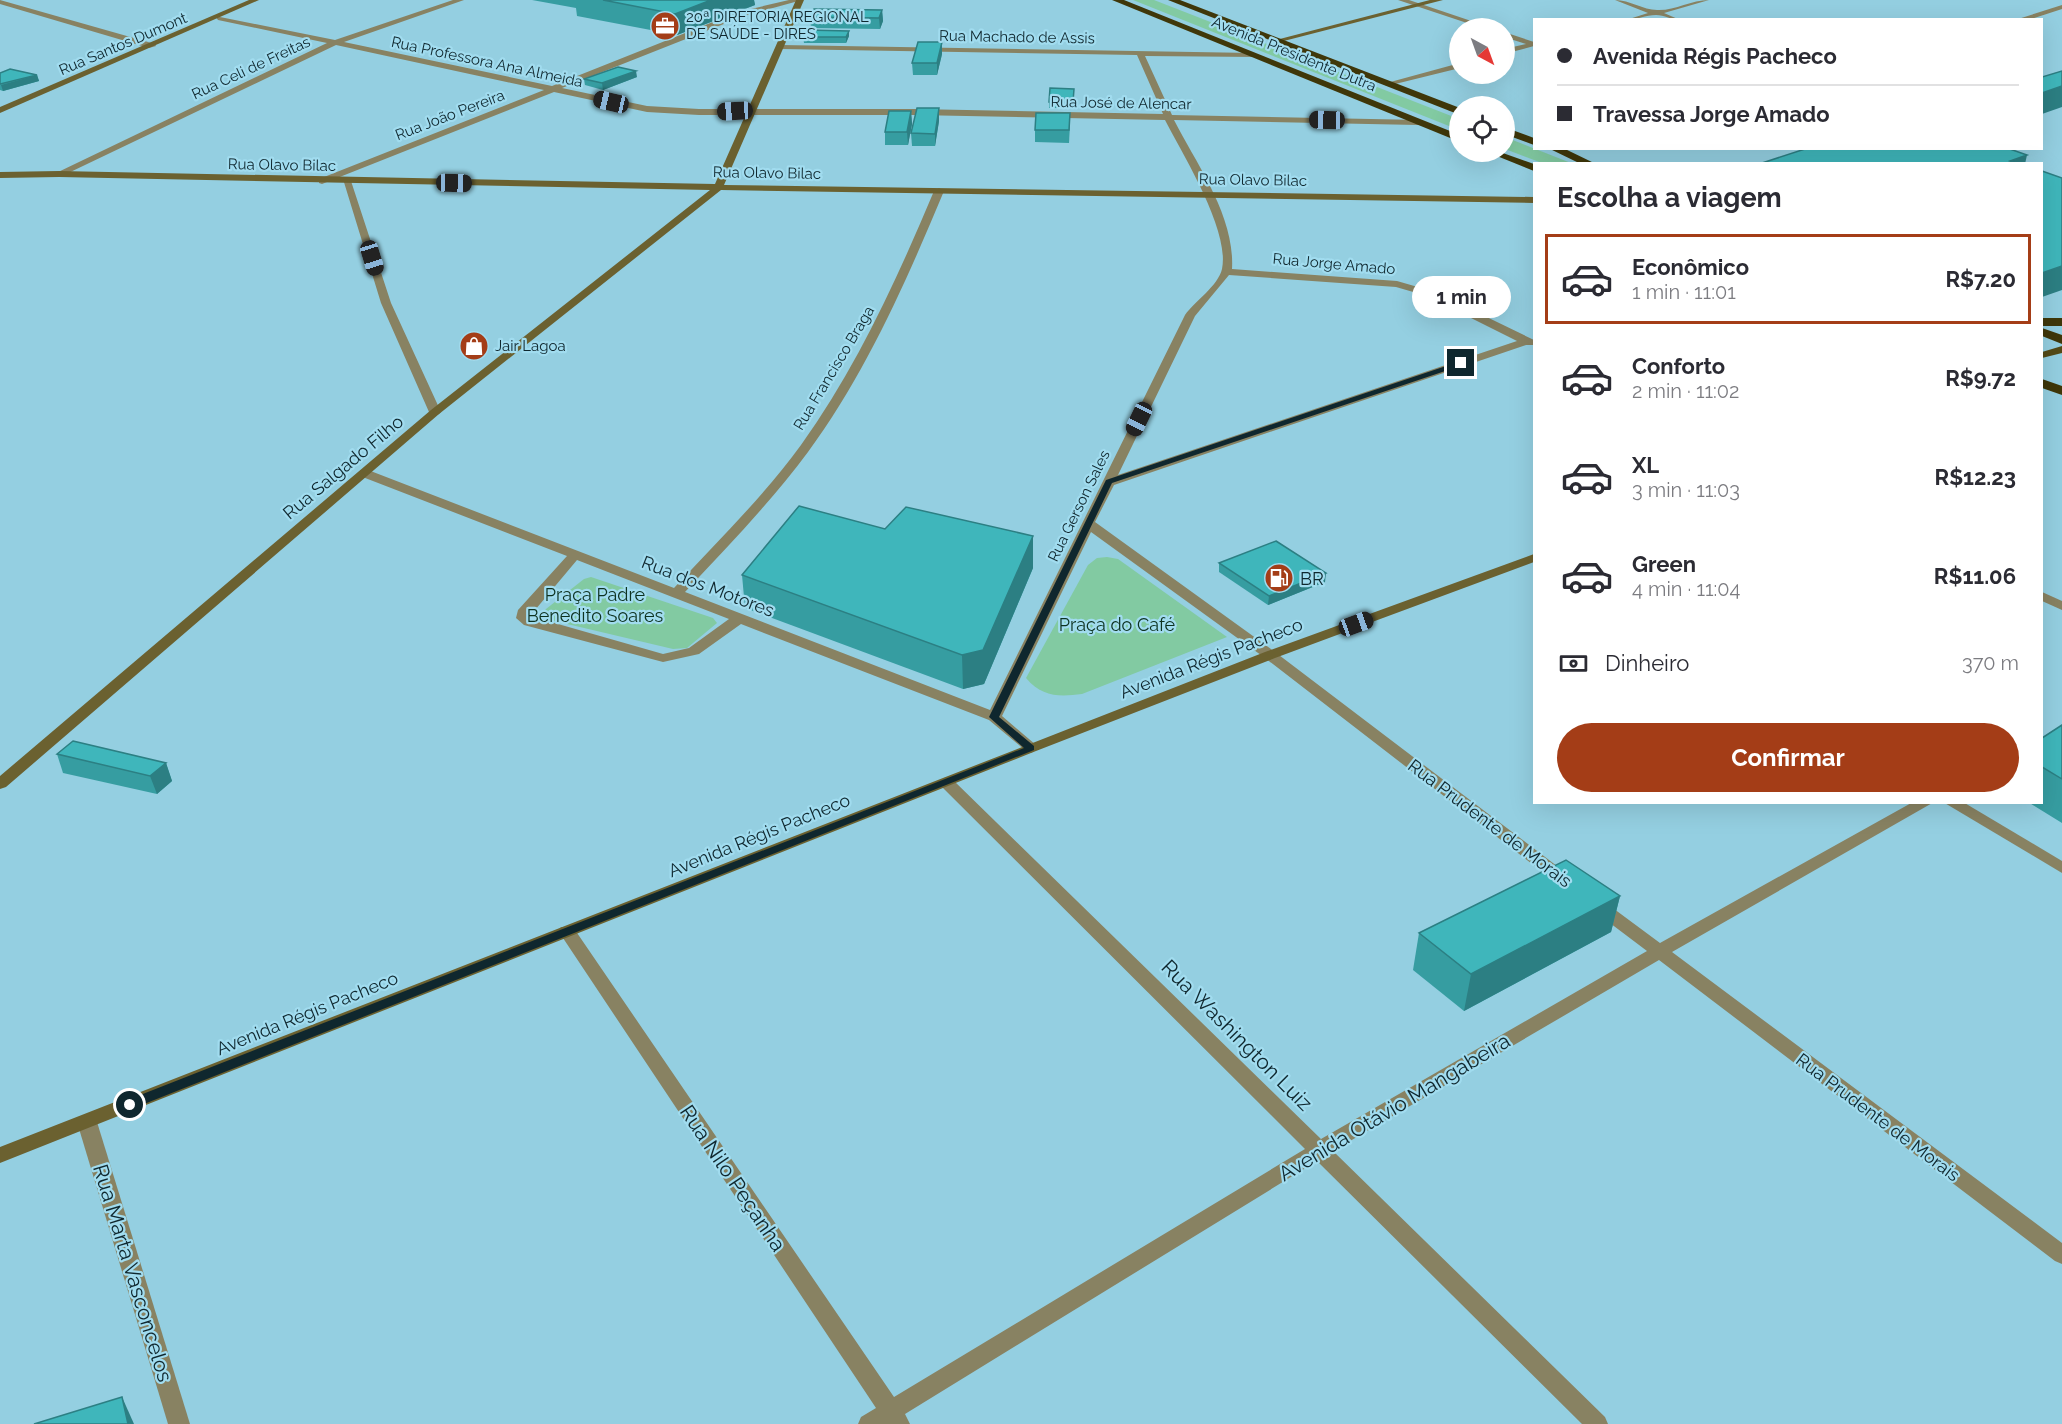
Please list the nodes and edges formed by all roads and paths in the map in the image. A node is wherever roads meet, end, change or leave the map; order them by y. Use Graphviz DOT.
graph roads {
  1 [pos="255,0"];
  2 [pos="460,0"];
  3 [pos="799,0"];
  4 [pos="1116,0"];
  5 [pos="1172,0"];
  6 [pos="1402,0"];
  7 [pos="1439,0"];
  8 [pos="1618,0"];
  9 [pos="1705,0"];
  10 [pos="0,2"];
  11 [pos="1418,5"];
  12 [pos="2062,7"];
  13 [pos="756,10"];
  14 [pos="1657,12"];
  15 [pos="795,13"];
  16 [pos="218,18"];
  17 [pos="1458,18"];
  18 [pos="1636,18"];
  19 [pos="1672,18"];
  20 [pos="2025,18"];
  21 [pos="1515,38"];
  22 [pos="1276,41"];
  23 [pos="332,44"];
  24 [pos="1533,44"];
  25 [pos="1533,44"];
  26 [pos="152,46"];
  27 [pos="781,46"];
  28 [pos="1515,49"];
  29 [pos="1140,53"];
  30 [pos="1253,56"];
  31 [pos="1449,68"];
  32 [pos="1387,84"];
  33 [pos="553,89"];
  34 [pos="1449,108"];
  35 [pos="0,110"];
  36 [pos="752,111"];
  37 [pos="1168,117"];
  38 [pos="1418,122"];
  39 [pos="1515,134"];
  40 [pos="1449,135"];
  41 [pos="1533,141"];
  42 [pos="1561,150"];
  43 [pos="1515,161"];
  44 [pos="1587,162"];
  45 [pos="1533,168"];
  46 [pos="59,174"];
  47 [pos="0,175"];
  48 [pos="322,181"];
  49 [pos="346,181"];
  50 [pos="718,188"];
  51 [pos="939,191"];
  52 [pos="1207,194"];
  53 [pos="1533,200"];
  54 [pos="1226,272"];
  55 [pos="2043,322"];
  56 [pos="2062,322"];
  57 [pos="2043,332"];
  58 [pos="2062,340"];
  59 [pos="1531,343"];
  60 [pos="2062,349"];
  61 [pos="2043,355"];
  62 [pos="2043,382"];
  63 [pos="2062,391"];
  64 [pos="435,412"];
  65 [pos="363,473"];
  66 [pos="1109,482"];
  67 [pos="1089,524"];
  68 [pos="574,556"];
  69 [pos="1533,558"];
  70 [pos="675,595"];
  71 [pos="2043,596"];
  72 [pos="2062,606"];
  73 [pos="739,619"];
  74 [pos="1270,655"];
  75 [pos="994,717"];
  76 [pos="1030,748"];
  77 [pos="946,782"];
  78 [pos="0,784"];
  79 [pos="1922,804"];
  80 [pos="1954,804"];
  81 [pos="2062,868"];
  82 [pos="567,931"];
  83 [pos="1659,952"];
  84 [pos="87,1122"];
  85 [pos="1319,1150"];
  86 [pos="0,1155"];
  87 [pos="2062,1255"];
  88 [pos="895,1418"];
  89 [pos="179,1424"];
  90 [pos="869,1424"];
  91 [pos="1597,1424"];
  1 -- 16 [label="street, Rua Santos Dumont"];
  2 -- 23 [label="street, Rua Celi de Freitas"];
  3 -- 13 [label="street, Rua João Pereira"];
  3 -- 15 [label="street"];
  4 -- 30 [label="highway, Avenida Presidente Dutra"];
  5 -- 22 [label="highway, Avenida Presidente Dutra"];
  6 -- 11 [label="street"];
  7 -- 11 [label="street"];
  8 -- 14 [label="street"];
  9 -- 14 [label="street"];
  10 -- 26 [label="street"];
  11 -- 17 [label="street"];
  11 -- 22 [label="street"];
  12 -- 20 [label="street"];
  13 -- 15 [label="street, Rua João Pereira"];
  13 -- 33 [label="street, Rua João Pereira"];
  14 -- 18 [label="street"];
  14 -- 19 [label="street"];
  15 -- 27 [label="street"];
  16 -- 23 [label="street, Rua Professora Ana Almeida"];
  16 -- 26 [label="street, Rua Santos Dumont"];
  21 -- 24 [label="street"];
  22 -- 32 [label="highway, Avenida Presidente Dutra"];
  23 -- 33 [label="street, Rua Professora Ana Almeida"];
  23 -- 46 [label="street, Rua Celi de Freitas"];
  25 -- 28 [label="street"];
  26 -- 35 [label="street, Rua Santos Dumont"];
  27 -- 29 [label="street, Rua Machado de Assis"];
  27 -- 36 [label="street"];
  29 -- 30 [label="street, Rua Machado de Assis"];
  29 -- 37 [label="street"];
  30 -- 38 [label="highway, Avenida Presidente Dutra"];
  31 -- 32 [label="street"];
  32 -- 34 [label="highway, Avenida Presidente Dutra"];
  33 -- 36 [label="street, Rua Professora Ana Almeida"];
  33 -- 48 [label="street, Rua João Pereira"];
  36 -- 37 [label="street, Rua José de Alencar"];
  36 -- 50 [label="street"];
  37 -- 38 [label="street, Rua José de Alencar"];
  37 -- 52 [label="street"];
  38 -- 40 [label="highway, Avenida Presidente Dutra"];
  39 -- 41 [label="highway"];
  42 -- 44 [label="highway"];
  43 -- 45 [label="highway"];
  46 -- 47 [label="street, Rua Olavo Bilac"];
  46 -- 48 [label="street, Rua Olavo Bilac"];
  48 -- 49 [label="street, Rua Olavo Bilac"];
  49 -- 50 [label="street, Rua Olavo Bilac"];
  49 -- 64 [label="street"];
  50 -- 51 [label="street, Rua Olavo Bilac"];
  50 -- 64 [label="street, Rua Salgado Filho"];
  51 -- 52 [label="street, Rua Olavo Bilac"];
  51 -- 70 [label="street, Rua Francisco Braga"];
  52 -- 53 [label="street, Rua Olavo Bilac"];
  52 -- 54 [label="street"];
  54 -- 59 [label="street, Rua Jorge Amado"];
  54 -- 66 [label="street, Rua Gerson Sales"];
  55 -- 56 [label="highway"];
  57 -- 58 [label="highway"];
  59 -- 66 [label="street"];
  60 -- 61 [label="main road"];
  62 -- 63 [label="highway"];
  64 -- 65 [label="street, Rua Salgado Filho"];
  65 -- 68 [label="street, Rua dos Motores"];
  65 -- 78 [label="street, Rua Salgado Filho"];
  66 -- 67 [label="street, Rua Gerson Sales"];
  67 -- 74 [label="street, Rua Prudente de Morais"];
  67 -- 75 [label="street, Rua Gerson Sales"];
  68 -- 70 [label="street, Rua dos Motores"];
  68 -- 73 [label="street"];
  69 -- 74 [label="street, Avenida Régis Pacheco"];
  70 -- 73 [label="street, Rua dos Motores"];
  71 -- 72 [label="street"];
  73 -- 75 [label="street, Rua dos Motores"];
  74 -- 76 [label="street, Avenida Régis Pacheco"];
  74 -- 83 [label="street, Rua Prudente de Morais"];
  75 -- 76 [label="street, Rua dos Motores"];
  76 -- 77 [label="street, Avenida Régis Pacheco"];
  77 -- 82 [label="street, Avenida Régis Pacheco"];
  77 -- 85 [label="street, Rua Washington Luiz"];
  79 -- 83 [label="street, Avenida Otávio Mangabeira"];
  80 -- 81 [label="street"];
  82 -- 84 [label="street, Avenida Régis Pacheco"];
  82 -- 88 [label="street, Rua Nilo Peçanha"];
  83 -- 85 [label="street, Avenida Otávio Mangabeira"];
  83 -- 87 [label="street, Rua Prudente de Morais"];
  84 -- 86 [label="street, Avenida Régis Pacheco"];
  84 -- 89 [label="street, Rua Marta Vasconcelos"];
  85 -- 88 [label="street, Avenida Otávio Mangabeira"];
  85 -- 91 [label="street, Rua Washington Luiz"];
  88 -- 90 [label="street, Avenida Otávio Mangabeira"];
}
